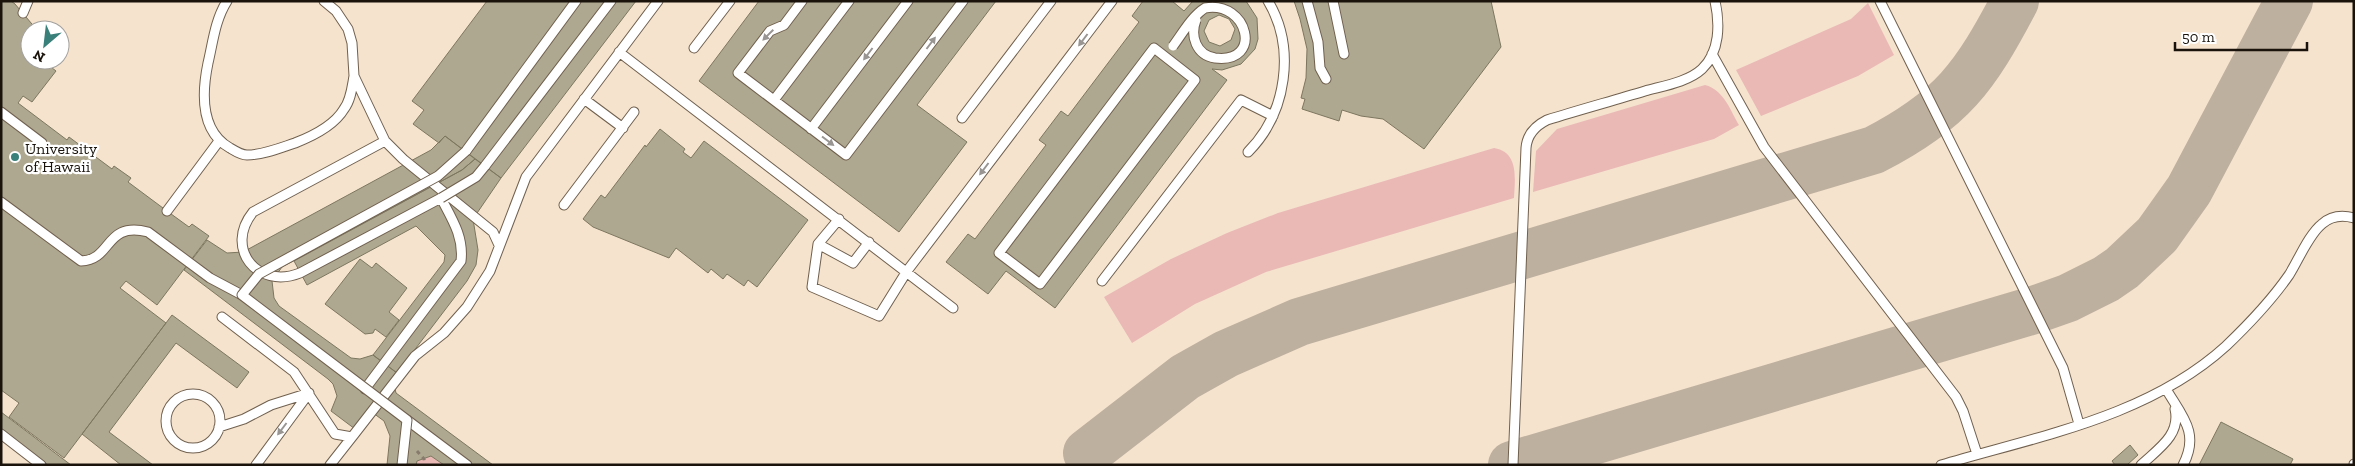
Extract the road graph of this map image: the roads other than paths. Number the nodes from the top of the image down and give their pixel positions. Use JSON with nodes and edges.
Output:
{"nodes":[{"id":1,"x":28,"y":1,"type":"edge"},
{"id":2,"x":227,"y":1,"type":"edge"},
{"id":3,"x":324,"y":1,"type":"edge"},
{"id":4,"x":576,"y":1,"type":"edge"},
{"id":5,"x":611,"y":1,"type":"edge"},
{"id":6,"x":658,"y":1,"type":"edge"},
{"id":7,"x":730,"y":1,"type":"edge"},
{"id":8,"x":802,"y":1,"type":"edge"},
{"id":9,"x":849,"y":1,"type":"edge"},
{"id":10,"x":908,"y":1,"type":"edge"},
{"id":11,"x":963,"y":1,"type":"edge"},
{"id":12,"x":1051,"y":1,"type":"edge"},
{"id":13,"x":1112,"y":1,"type":"edge"},
{"id":14,"x":1208,"y":1,"type":"edge"},
{"id":15,"x":1268,"y":1,"type":"edge"},
{"id":16,"x":1307,"y":1,"type":"edge"},
{"id":17,"x":1333,"y":1,"type":"edge"},
{"id":18,"x":1715,"y":1,"type":"edge"},
{"id":19,"x":1880,"y":1,"type":"edge"},
{"id":20,"x":23,"y":13,"type":"dead end"},
{"id":21,"x":694,"y":48,"type":"dead end"},
{"id":22,"x":620,"y":52,"type":"junction"},
{"id":23,"x":1344,"y":54,"type":"dead end"},
{"id":24,"x":1712,"y":54,"type":"junction"},
{"id":25,"x":1165,"y":57,"type":"junction"},
{"id":26,"x":354,"y":76,"type":"junction"},
{"id":27,"x":1326,"y":79,"type":"dead end"},
{"id":28,"x":584,"y":99,"type":"junction"},
{"id":29,"x":774,"y":100,"type":"junction"},
{"id":30,"x":1,"y":112,"type":"edge"},
{"id":31,"x":634,"y":112,"type":"dead end"},
{"id":32,"x":1272,"y":116,"type":"junction"},
{"id":33,"x":962,"y":118,"type":"dead end"},
{"id":34,"x":623,"y":128,"type":"junction"},
{"id":35,"x":811,"y":129,"type":"junction"},
{"id":36,"x":219,"y":141,"type":"junction"},
{"id":37,"x":385,"y":141,"type":"junction"},
{"id":38,"x":42,"y":143,"type":"dead end"},
{"id":39,"x":1248,"y":152,"type":"dead end"},
{"id":40,"x":441,"y":198,"type":"junction"},
{"id":41,"x":1,"y":202,"type":"edge"},
{"id":42,"x":564,"y":205,"type":"dead end"},
{"id":43,"x":167,"y":211,"type":"dead end"},
{"id":44,"x":2354,"y":218,"type":"edge"},
{"id":45,"x":838,"y":219,"type":"junction"},
{"id":46,"x":869,"y":242,"type":"junction"},
{"id":47,"x":818,"y":244,"type":"junction"},
{"id":48,"x":500,"y":245,"type":"junction"},
{"id":49,"x":907,"y":271,"type":"junction"},
{"id":50,"x":1102,"y":281,"type":"dead end"},
{"id":51,"x":242,"y":295,"type":"junction"},
{"id":52,"x":953,"y":308,"type":"dead end"},
{"id":53,"x":222,"y":316,"type":"dead end"},
{"id":54,"x":366,"y":389,"type":"junction"},
{"id":55,"x":2166,"y":389,"type":"junction"},
{"id":56,"x":309,"y":393,"type":"junction"},
{"id":57,"x":2172,"y":400,"type":"junction"},
{"id":58,"x":407,"y":420,"type":"junction"},
{"id":59,"x":2079,"y":424,"type":"junction"},
{"id":60,"x":219,"y":427,"type":"junction"},
{"id":61,"x":1,"y":434,"type":"edge"},
{"id":62,"x":352,"y":437,"type":"junction"},
{"id":63,"x":1,"y":441,"type":"edge"},
{"id":64,"x":1977,"y":454,"type":"junction"},
{"id":65,"x":336,"y":463,"type":"edge"},
{"id":66,"x":2141,"y":464,"type":"edge"},
{"id":67,"x":32,"y":465,"type":"edge"},
{"id":68,"x":41,"y":465,"type":"edge"},
{"id":69,"x":256,"y":465,"type":"edge"},
{"id":70,"x":402,"y":465,"type":"edge"},
{"id":71,"x":467,"y":465,"type":"edge"},
{"id":72,"x":1512,"y":465,"type":"edge"},
{"id":73,"x":1941,"y":465,"type":"edge"},
{"id":74,"x":2183,"y":465,"type":"edge"}],
"edges":[{"from":1,"to":20,"type":"lane"},
{"from":2,"to":36,"type":"lane"},
{"from":3,"to":26,"type":"lane"},
{"from":4,"to":51,"type":"lane","bridge":true},
{"from":5,"to":40,"type":"lane","bridge":true},
{"from":6,"to":22,"type":"lane"},
{"from":7,"to":21,"type":"lane"},
{"from":8,"to":29,"type":"lane","one_way":true},
{"from":9,"to":29,"type":"lane"},
{"from":10,"to":35,"type":"lane","one_way":true},
{"from":35,"to":11,"type":"lane","one_way":true},
{"from":12,"to":33,"type":"lane"},
{"from":13,"to":49,"type":"lane","one_way":true},
{"from":14,"to":25,"type":"lane","bridge":true},
{"from":15,"to":32,"type":"lane"},
{"from":16,"to":27,"type":"lane"},
{"from":17,"to":23,"type":"lane"},
{"from":18,"to":24,"type":"lane"},
{"from":19,"to":59,"type":"lane"},
{"from":22,"to":28,"type":"lane"},
{"from":22,"to":45,"type":"lane"},
{"from":24,"to":64,"type":"lane"},
{"from":24,"to":72,"type":"lane"},
{"from":25,"to":25,"type":"lane"},
{"from":26,"to":36,"type":"lane"},
{"from":26,"to":37,"type":"lane"},
{"from":28,"to":34,"type":"lane"},
{"from":28,"to":48,"type":"lane"},
{"from":29,"to":35,"type":"lane"},
{"from":30,"to":38,"type":"lane"},
{"from":31,"to":34,"type":"lane"},
{"from":32,"to":39,"type":"lane"},
{"from":32,"to":50,"type":"lane"},
{"from":34,"to":42,"type":"lane"},
{"from":36,"to":43,"type":"lane"},
{"from":37,"to":40,"type":"lane"},
{"from":37,"to":48,"type":"lane"},
{"from":40,"to":54,"type":"lane"},
{"from":41,"to":51,"type":"lane"},
{"from":44,"to":55,"type":"lane"},
{"from":45,"to":46,"type":"lane"},
{"from":45,"to":47,"type":"lane"},
{"from":46,"to":47,"type":"lane"},
{"from":46,"to":49,"type":"lane"},
{"from":47,"to":49,"type":"lane"},
{"from":48,"to":62,"type":"lane"},
{"from":49,"to":52,"type":"lane"},
{"from":51,"to":54,"type":"lane","bridge":true},
{"from":53,"to":56,"type":"lane"},
{"from":54,"to":58,"type":"lane","bridge":true},
{"from":55,"to":57,"type":"lane"},
{"from":55,"to":59,"type":"lane"},
{"from":56,"to":60,"type":"lane"},
{"from":56,"to":62,"type":"lane"},
{"from":56,"to":69,"type":"lane","one_way":true},
{"from":57,"to":66,"type":"lane"},
{"from":57,"to":74,"type":"lane"},
{"from":58,"to":70,"type":"lane","bridge":true},
{"from":58,"to":71,"type":"lane"},
{"from":59,"to":64,"type":"lane"},
{"from":60,"to":60,"type":"lane"},
{"from":61,"to":68,"type":"lane"},
{"from":62,"to":65,"type":"lane"},
{"from":63,"to":67,"type":"lane"},
{"from":64,"to":73,"type":"lane"}]}
